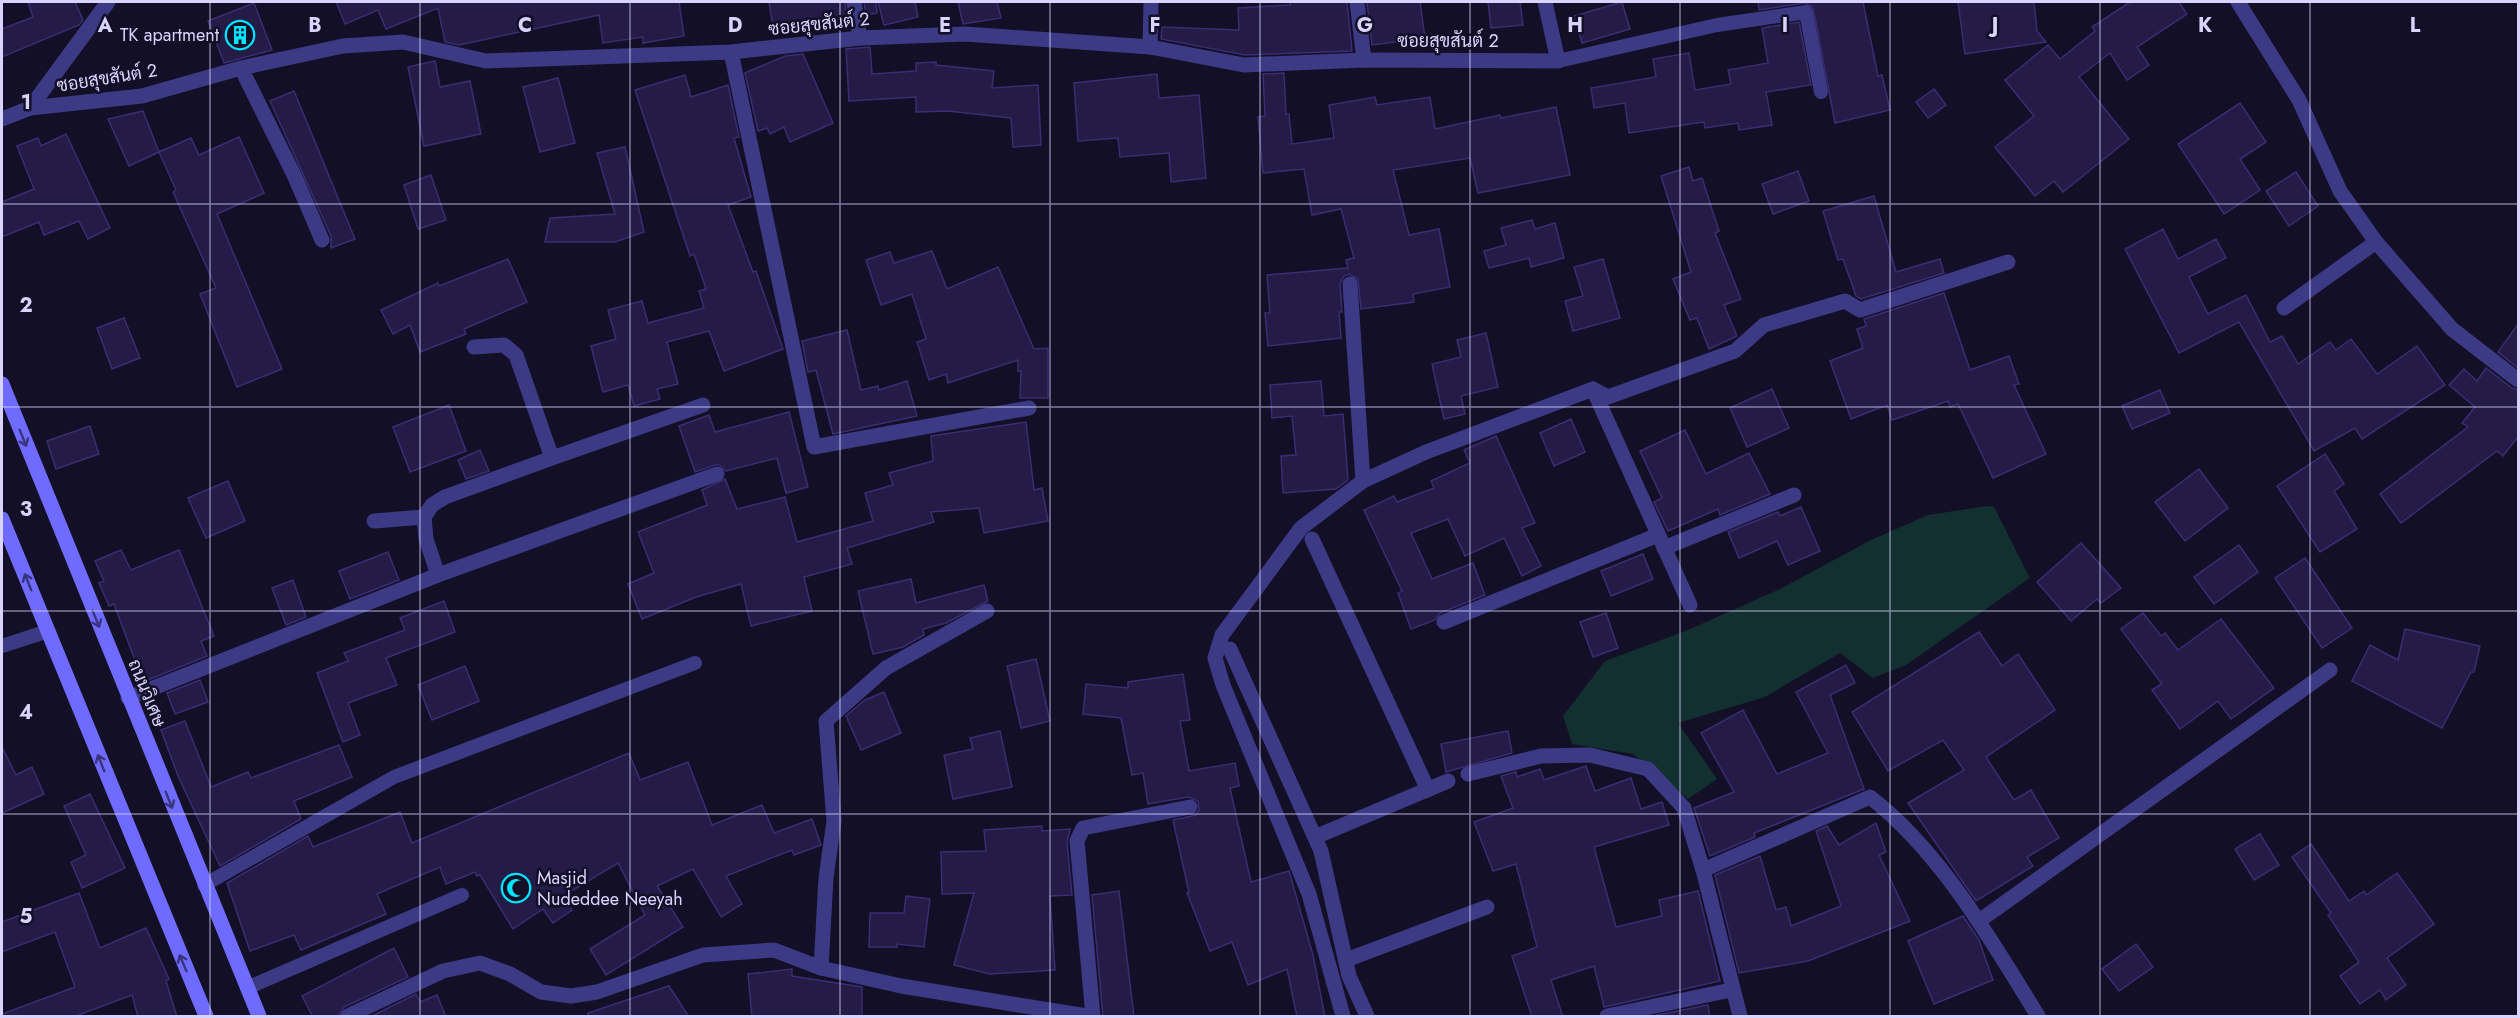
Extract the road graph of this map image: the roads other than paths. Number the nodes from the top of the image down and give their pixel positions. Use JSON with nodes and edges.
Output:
{"nodes":[{"id":1,"x":108,"y":2,"type":"edge"},
{"id":2,"x":854,"y":2,"type":"edge"},
{"id":3,"x":1151,"y":2,"type":"edge"},
{"id":4,"x":1357,"y":2,"type":"edge"},
{"id":5,"x":1545,"y":2,"type":"edge"},
{"id":6,"x":2238,"y":2,"type":"edge"},
{"id":7,"x":860,"y":38,"type":"junction"},
{"id":8,"x":1150,"y":48,"type":"junction"},
{"id":9,"x":731,"y":52,"type":"junction"},
{"id":10,"x":1364,"y":60,"type":"junction"},
{"id":11,"x":1558,"y":61,"type":"junction"},
{"id":12,"x":241,"y":68,"type":"junction"},
{"id":13,"x":1821,"y":92,"type":"dead end"},
{"id":14,"x":30,"y":108,"type":"junction"},
{"id":15,"x":2,"y":119,"type":"edge"},
{"id":16,"x":322,"y":240,"type":"dead end"},
{"id":17,"x":2376,"y":242,"type":"junction"},
{"id":18,"x":2008,"y":262,"type":"dead end"},
{"id":19,"x":1350,"y":284,"type":"dead end"},
{"id":20,"x":2284,"y":308,"type":"dead end"},
{"id":21,"x":474,"y":347,"type":"dead end"},
{"id":22,"x":2518,"y":380,"type":"edge"},
{"id":23,"x":2,"y":384,"type":"edge"},
{"id":24,"x":1593,"y":389,"type":"junction"},
{"id":25,"x":703,"y":405,"type":"dead end"},
{"id":26,"x":1029,"y":408,"type":"dead end"},
{"id":27,"x":552,"y":458,"type":"junction"},
{"id":28,"x":717,"y":474,"type":"dead end"},
{"id":29,"x":1363,"y":481,"type":"junction"},
{"id":30,"x":1794,"y":495,"type":"dead end"},
{"id":31,"x":424,"y":517,"type":"junction"},
{"id":32,"x":2,"y":519,"type":"edge"},
{"id":33,"x":374,"y":520,"type":"dead end"},
{"id":34,"x":1312,"y":539,"type":"dead end"},
{"id":35,"x":1661,"y":542,"type":"junction"},
{"id":36,"x":438,"y":575,"type":"junction"},
{"id":37,"x":1690,"y":605,"type":"dead end"},
{"id":38,"x":987,"y":611,"type":"dead end"},
{"id":39,"x":1444,"y":622,"type":"dead end"},
{"id":40,"x":48,"y":631,"type":"junction"},
{"id":41,"x":2,"y":646,"type":"edge"},
{"id":42,"x":1230,"y":649,"type":"dead end"},
{"id":43,"x":694,"y":663,"type":"dead end"},
{"id":44,"x":2330,"y":670,"type":"dead end"},
{"id":45,"x":128,"y":698,"type":"junction"},
{"id":46,"x":1468,"y":774,"type":"dead end"},
{"id":47,"x":1448,"y":781,"type":"dead end"},
{"id":48,"x":1428,"y":789,"type":"junction"},
{"id":49,"x":1190,"y":807,"type":"dead end"},
{"id":50,"x":1315,"y":837,"type":"junction"},
{"id":51,"x":1703,"y":870,"type":"junction"},
{"id":52,"x":204,"y":885,"type":"junction"},
{"id":53,"x":462,"y":895,"type":"dead end"},
{"id":54,"x":1487,"y":907,"type":"dead end"},
{"id":55,"x":1979,"y":921,"type":"junction"},
{"id":56,"x":1346,"y":960,"type":"junction"},
{"id":57,"x":821,"y":968,"type":"junction"},
{"id":58,"x":247,"y":988,"type":"junction"},
{"id":59,"x":1731,"y":990,"type":"junction"},
{"id":60,"x":206,"y":1017,"type":"edge"},
{"id":61,"x":259,"y":1017,"type":"edge"},
{"id":62,"x":348,"y":1017,"type":"edge"},
{"id":63,"x":1087,"y":1017,"type":"edge"},
{"id":64,"x":1093,"y":1017,"type":"edge"},
{"id":65,"x":1343,"y":1017,"type":"edge"},
{"id":66,"x":1367,"y":1017,"type":"edge"},
{"id":67,"x":1607,"y":1017,"type":"edge"},
{"id":68,"x":1740,"y":1017,"type":"edge"},
{"id":69,"x":2038,"y":1017,"type":"edge"}],
"edges":[{"from":1,"to":14,"type":"street"},
{"from":2,"to":7,"type":"street"},
{"from":3,"to":8,"type":"street"},
{"from":4,"to":10,"type":"street"},
{"from":5,"to":11,"type":"street"},
{"from":6,"to":17,"type":"street"},
{"from":7,"to":8,"type":"street","name":"ซอยสุขสันต์ 2"},
{"from":7,"to":9,"type":"street","name":"ซอยสุขสันต์ 2"},
{"from":8,"to":10,"type":"street","name":"ซอยสุขสันต์ 2"},
{"from":9,"to":12,"type":"street","name":"ซอยสุขสันต์ 2"},
{"from":9,"to":26,"type":"street"},
{"from":10,"to":11,"type":"street","name":"ซอยสุขสันต์ 2"},
{"from":11,"to":13,"type":"lane"},
{"from":12,"to":14,"type":"street","name":"ซอยสุขสันต์ 2"},
{"from":12,"to":16,"type":"street"},
{"from":14,"to":15,"type":"street","name":"ซอยสุขสันต์ 2"},
{"from":17,"to":20,"type":"street"},
{"from":17,"to":22,"type":"street"},
{"from":18,"to":24,"type":"street"},
{"from":19,"to":29,"type":"street"},
{"from":21,"to":27,"type":"street"},
{"from":23,"to":45,"type":"main road","name":"ถนนวิเศษ","one_way":true},
{"from":24,"to":29,"type":"street"},
{"from":24,"to":35,"type":"street"},
{"from":25,"to":27,"type":"street"},
{"from":27,"to":31,"type":"street"},
{"from":28,"to":36,"type":"street"},
{"from":29,"to":65,"type":"street"},
{"from":30,"to":35,"type":"street"},
{"from":31,"to":33,"type":"street"},
{"from":31,"to":36,"type":"street"},
{"from":40,"to":32,"type":"main road","one_way":true},
{"from":34,"to":48,"type":"street"},
{"from":35,"to":37,"type":"street"},
{"from":35,"to":39,"type":"street"},
{"from":36,"to":45,"type":"street"},
{"from":38,"to":57,"type":"street"},
{"from":40,"to":41,"type":"lane"},
{"from":60,"to":40,"type":"main road","one_way":true},
{"from":42,"to":50,"type":"street"},
{"from":43,"to":52,"type":"lane"},
{"from":44,"to":55,"type":"street"},
{"from":45,"to":52,"type":"main road","name":"ถนนวิเศษ","one_way":true},
{"from":46,"to":51,"type":"street"},
{"from":47,"to":48,"type":"street"},
{"from":48,"to":50,"type":"street"},
{"from":49,"to":64,"type":"street"},
{"from":50,"to":56,"type":"street"},
{"from":51,"to":55,"type":"street"},
{"from":51,"to":59,"type":"street"},
{"from":52,"to":58,"type":"main road","name":"ถนนวิเศษ"},
{"from":53,"to":58,"type":"lane"},
{"from":54,"to":56,"type":"street"},
{"from":55,"to":69,"type":"street"},
{"from":56,"to":66,"type":"street"},
{"from":57,"to":62,"type":"street"},
{"from":57,"to":63,"type":"street"},
{"from":58,"to":61,"type":"main road","name":"ถนนวิเศษ"},
{"from":59,"to":67,"type":"street"},
{"from":59,"to":68,"type":"street"}]}
